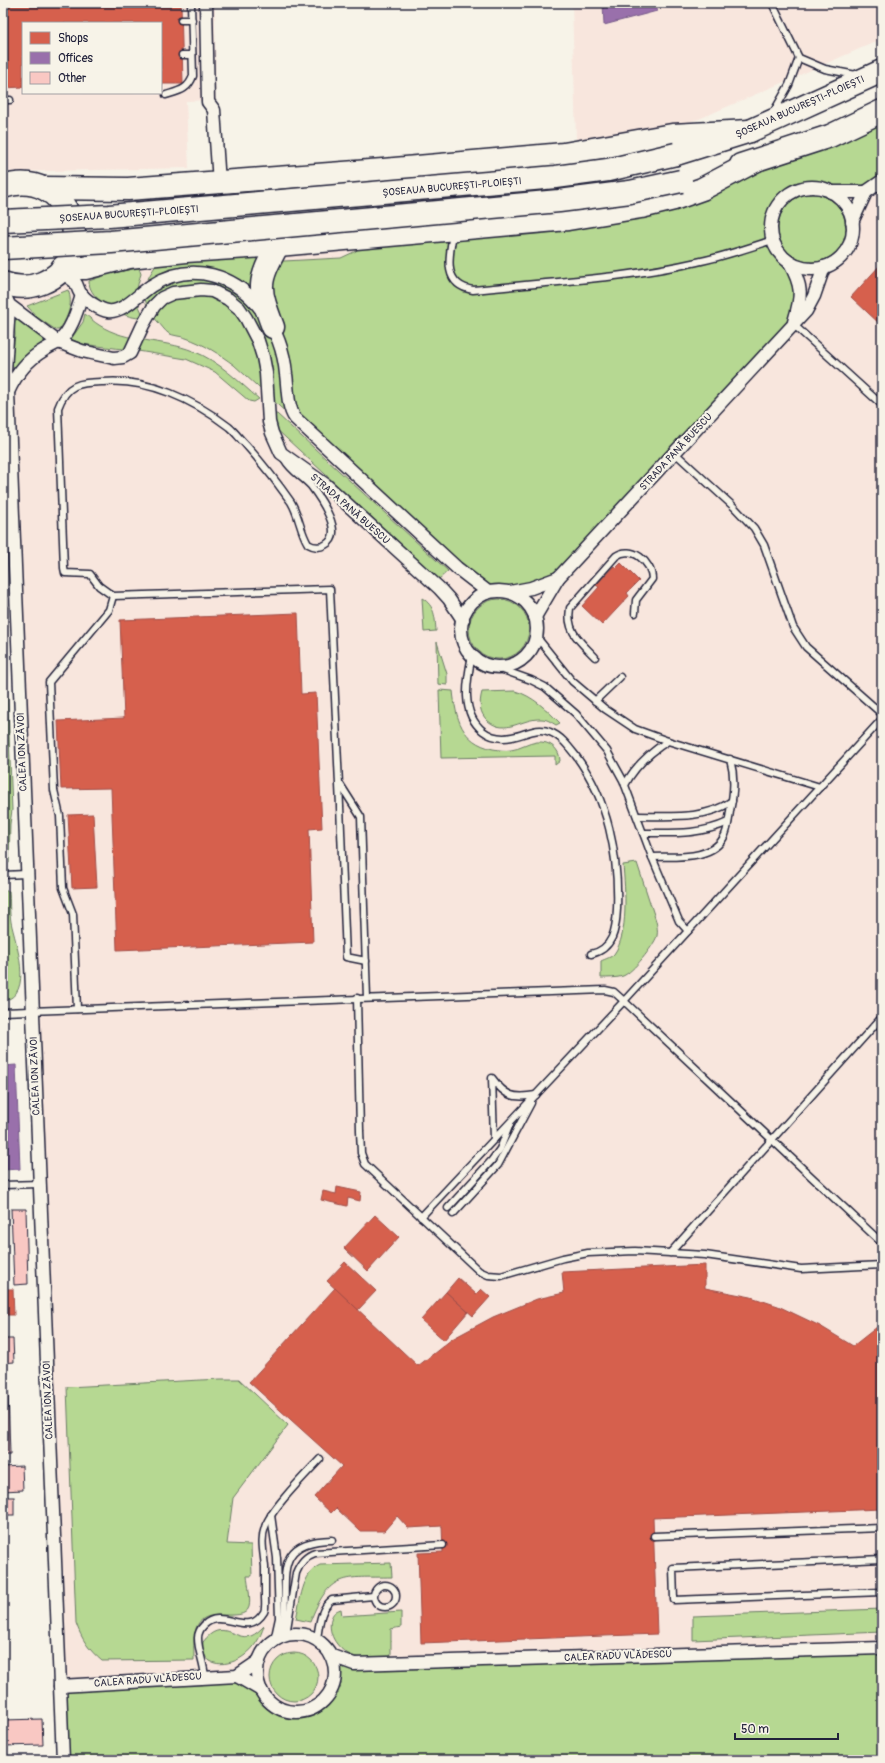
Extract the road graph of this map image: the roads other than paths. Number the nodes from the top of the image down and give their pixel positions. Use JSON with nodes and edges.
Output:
{"nodes":[{"id":1,"x":191,"y":3,"type":"edge"},
{"id":2,"x":206,"y":3,"type":"edge"},
{"id":3,"x":772,"y":3,"type":"edge"},
{"id":4,"x":181,"y":20,"type":"dead end"},
{"id":5,"x":192,"y":20,"type":"junction"},
{"id":6,"x":182,"y":55,"type":"dead end"},
{"id":7,"x":192,"y":55,"type":"junction"},
{"id":8,"x":799,"y":58,"type":"junction"},
{"id":9,"x":878,"y":73,"type":"edge"},
{"id":10,"x":166,"y":95,"type":"dead end"},
{"id":11,"x":3,"y":100,"type":"edge"},
{"id":12,"x":10,"y":100,"type":"dead end"},
{"id":13,"x":882,"y":111,"type":"edge"},
{"id":14,"x":757,"y":128,"type":"junction"},
{"id":15,"x":755,"y":161,"type":"junction"},
{"id":16,"x":882,"y":181,"type":"edge"},
{"id":17,"x":218,"y":183,"type":"junction"},
{"id":18,"x":3,"y":187,"type":"edge"},
{"id":19,"x":44,"y":188,"type":"junction"},
{"id":20,"x":831,"y":192,"type":"junction"},
{"id":21,"x":866,"y":192,"type":"junction"},
{"id":22,"x":3,"y":221,"type":"edge"},
{"id":23,"x":852,"y":222,"type":"junction"},
{"id":24,"x":454,"y":230,"type":"junction"},
{"id":25,"x":773,"y":240,"type":"junction"},
{"id":26,"x":278,"y":245,"type":"junction"},
{"id":27,"x":3,"y":248,"type":"edge"},
{"id":28,"x":789,"y":262,"type":"junction"},
{"id":29,"x":824,"y":267,"type":"junction"},
{"id":30,"x":71,"y":277,"type":"junction"},
{"id":31,"x":3,"y":283,"type":"edge"},
{"id":32,"x":3,"y":291,"type":"edge"},
{"id":33,"x":9,"y":305,"type":"junction"},
{"id":34,"x":794,"y":325,"type":"junction"},
{"id":35,"x":273,"y":327,"type":"junction"},
{"id":36,"x":58,"y":342,"type":"junction"},
{"id":37,"x":8,"y":392,"type":"junction"},
{"id":38,"x":882,"y":405,"type":"edge"},
{"id":39,"x":281,"y":453,"type":"junction"},
{"id":40,"x":675,"y":453,"type":"junction"},
{"id":41,"x":558,"y":578,"type":"junction"},
{"id":42,"x":488,"y":592,"type":"junction"},
{"id":43,"x":510,"y":592,"type":"junction"},
{"id":44,"x":113,"y":596,"type":"junction"},
{"id":45,"x":635,"y":612,"type":"dead end"},
{"id":46,"x":535,"y":617,"type":"junction"},
{"id":47,"x":462,"y":620,"type":"junction"},
{"id":48,"x":536,"y":636,"type":"junction"},
{"id":49,"x":472,"y":655,"type":"junction"},
{"id":50,"x":595,"y":657,"type":"dead end"},
{"id":51,"x":492,"y":666,"type":"junction"},
{"id":52,"x":620,"y":677,"type":"dead end"},
{"id":53,"x":595,"y":701,"type":"junction"},
{"id":54,"x":882,"y":714,"type":"edge"},
{"id":55,"x":882,"y":719,"type":"edge"},
{"id":56,"x":668,"y":742,"type":"junction"},
{"id":57,"x":730,"y":759,"type":"junction"},
{"id":58,"x":339,"y":782,"type":"junction"},
{"id":59,"x":625,"y":785,"type":"junction"},
{"id":60,"x":820,"y":787,"type":"junction"},
{"id":61,"x":732,"y":801,"type":"junction"},
{"id":62,"x":637,"y":816,"type":"junction"},
{"id":63,"x":728,"y":822,"type":"junction"},
{"id":64,"x":643,"y":833,"type":"junction"},
{"id":65,"x":652,"y":857,"type":"junction"},
{"id":66,"x":3,"y":874,"type":"edge"},
{"id":67,"x":26,"y":874,"type":"junction"},
{"id":68,"x":688,"y":931,"type":"junction"},
{"id":69,"x":591,"y":954,"type":"dead end"},
{"id":70,"x":366,"y":961,"type":"junction"},
{"id":71,"x":357,"y":998,"type":"junction"},
{"id":72,"x":367,"y":998,"type":"junction"},
{"id":73,"x":624,"y":1002,"type":"junction"},
{"id":74,"x":77,"y":1009,"type":"junction"},
{"id":75,"x":32,"y":1011,"type":"junction"},
{"id":76,"x":3,"y":1012,"type":"edge"},
{"id":77,"x":882,"y":1017,"type":"edge"},
{"id":78,"x":536,"y":1095,"type":"junction"},
{"id":79,"x":511,"y":1121,"type":"junction"},
{"id":80,"x":494,"y":1139,"type":"junction"},
{"id":81,"x":771,"y":1139,"type":"junction"},
{"id":82,"x":39,"y":1184,"type":"junction"},
{"id":83,"x":3,"y":1185,"type":"edge"},
{"id":84,"x":448,"y":1208,"type":"dead end"},
{"id":85,"x":454,"y":1214,"type":"dead end"},
{"id":86,"x":421,"y":1217,"type":"junction"},
{"id":87,"x":882,"y":1243,"type":"edge"},
{"id":88,"x":670,"y":1253,"type":"junction"},
{"id":89,"x":882,"y":1265,"type":"edge"},
{"id":90,"x":320,"y":1459,"type":"dead end"},
{"id":91,"x":271,"y":1515,"type":"junction"},
{"id":92,"x":882,"y":1528,"type":"edge"},
{"id":93,"x":654,"y":1536,"type":"dead end"},
{"id":94,"x":332,"y":1540,"type":"dead end"},
{"id":95,"x":443,"y":1545,"type":"dead end"},
{"id":96,"x":882,"y":1559,"type":"edge"},
{"id":97,"x":882,"y":1592,"type":"edge"},
{"id":98,"x":373,"y":1596,"type":"dead end"},
{"id":99,"x":280,"y":1638,"type":"junction"},
{"id":100,"x":317,"y":1639,"type":"junction"},
{"id":101,"x":882,"y":1648,"type":"edge"},
{"id":102,"x":332,"y":1656,"type":"junction"},
{"id":103,"x":259,"y":1661,"type":"junction"},
{"id":104,"x":354,"y":1664,"type":"junction"},
{"id":105,"x":237,"y":1676,"type":"junction"},
{"id":106,"x":205,"y":1677,"type":"junction"},
{"id":107,"x":335,"y":1677,"type":"junction"},
{"id":108,"x":60,"y":1686,"type":"junction"},
{"id":109,"x":261,"y":1690,"type":"junction"},
{"id":110,"x":63,"y":1760,"type":"edge"}],
"edges":[{"from":1,"to":5,"type":"lane"},
{"from":2,"to":17,"type":"street"},
{"from":3,"to":8,"type":"lane"},
{"from":4,"to":5,"type":"lane"},
{"from":5,"to":7,"type":"lane"},
{"from":6,"to":7,"type":"lane"},
{"from":7,"to":10,"type":"lane"},
{"from":8,"to":9,"type":"lane"},
{"from":8,"to":14,"type":"lane"},
{"from":9,"to":14,"type":"highway","name":"ȘOSEAUA BUCUREȘTI-PLOIEȘTI"},
{"from":11,"to":12,"type":"lane"},
{"from":13,"to":15,"type":"highway"},
{"from":14,"to":17,"type":"highway"},
{"from":14,"to":22,"type":"highway","name":"ȘOSEAUA BUCUREȘTI-PLOIEȘTI","bridge":true},
{"from":15,"to":24,"type":"highway"},
{"from":15,"to":27,"type":"highway","bridge":true},
{"from":16,"to":21,"type":"street"},
{"from":17,"to":19,"type":"highway"},
{"from":18,"to":19,"type":"highway"},
{"from":19,"to":30,"type":"highway"},
{"from":20,"to":21,"type":"street"},
{"from":20,"to":23,"type":"street"},
{"from":20,"to":25,"type":"street"},
{"from":21,"to":23,"type":"street"},
{"from":23,"to":29,"type":"street"},
{"from":24,"to":25,"type":"lane"},
{"from":24,"to":26,"type":"highway"},
{"from":25,"to":28,"type":"street"},
{"from":26,"to":30,"type":"highway"},
{"from":26,"to":35,"type":"highway"},
{"from":28,"to":29,"type":"street"},
{"from":28,"to":34,"type":"street"},
{"from":29,"to":34,"type":"street","name":"STRADA PANĂ BUESCU"},
{"from":30,"to":31,"type":"highway"},
{"from":30,"to":35,"type":"street"},
{"from":30,"to":36,"type":"street","name":"CALEA ION ZĂVOI"},
{"from":32,"to":33,"type":"street"},
{"from":33,"to":36,"type":"street"},
{"from":33,"to":37,"type":"street","name":"CALEA ION ZĂVOI"},
{"from":34,"to":38,"type":"lane"},
{"from":34,"to":40,"type":"street","name":"STRADA PANĂ BUESCU"},
{"from":35,"to":42,"type":"street"},
{"from":36,"to":37,"type":"street","name":"CALEA ION ZĂVOI"},
{"from":36,"to":39,"type":"street"},
{"from":37,"to":67,"type":"street","name":"CALEA ION ZĂVOI"},
{"from":39,"to":44,"type":"lane"},
{"from":39,"to":47,"type":"street","name":"STRADA PANĂ BUESCU"},
{"from":40,"to":41,"type":"street","name":"STRADA PANĂ BUESCU"},
{"from":40,"to":54,"type":"lane"},
{"from":41,"to":43,"type":"street","name":"STRADA PANĂ BUESCU"},
{"from":41,"to":46,"type":"street","name":"STRADA PANĂ BUESCU"},
{"from":42,"to":43,"type":"street"},
{"from":42,"to":47,"type":"street"},
{"from":43,"to":46,"type":"street"},
{"from":44,"to":58,"type":"lane"},
{"from":44,"to":74,"type":"lane"},
{"from":45,"to":50,"type":"lane"},
{"from":46,"to":48,"type":"street"},
{"from":47,"to":49,"type":"street"},
{"from":48,"to":51,"type":"street"},
{"from":48,"to":53,"type":"lane"},
{"from":49,"to":51,"type":"street"},
{"from":49,"to":69,"type":"lane"},
{"from":51,"to":59,"type":"lane"},
{"from":52,"to":53,"type":"lane"},
{"from":53,"to":56,"type":"lane"},
{"from":55,"to":60,"type":"lane"},
{"from":56,"to":57,"type":"lane"},
{"from":56,"to":59,"type":"lane"},
{"from":57,"to":60,"type":"lane"},
{"from":57,"to":61,"type":"lane"},
{"from":58,"to":70,"type":"lane"},
{"from":58,"to":70,"type":"lane"},
{"from":59,"to":62,"type":"lane"},
{"from":60,"to":68,"type":"lane"},
{"from":61,"to":62,"type":"lane"},
{"from":61,"to":63,"type":"lane"},
{"from":62,"to":64,"type":"lane"},
{"from":63,"to":64,"type":"lane"},
{"from":63,"to":65,"type":"lane"},
{"from":64,"to":65,"type":"lane"},
{"from":65,"to":68,"type":"lane"},
{"from":66,"to":67,"type":"lane"},
{"from":67,"to":75,"type":"street","name":"CALEA ION ZĂVOI"},
{"from":68,"to":73,"type":"lane"},
{"from":70,"to":72,"type":"lane"},
{"from":71,"to":72,"type":"lane"},
{"from":71,"to":74,"type":"lane"},
{"from":71,"to":86,"type":"lane"},
{"from":72,"to":73,"type":"lane"},
{"from":73,"to":78,"type":"lane"},
{"from":73,"to":81,"type":"lane"},
{"from":74,"to":75,"type":"lane"},
{"from":75,"to":76,"type":"lane"},
{"from":75,"to":82,"type":"street","name":"CALEA ION ZĂVOI"},
{"from":77,"to":81,"type":"lane"},
{"from":78,"to":79,"type":"lane"},
{"from":78,"to":80,"type":"lane"},
{"from":78,"to":85,"type":"lane"},
{"from":79,"to":80,"type":"lane"},
{"from":79,"to":84,"type":"lane"},
{"from":80,"to":86,"type":"lane"},
{"from":81,"to":87,"type":"lane"},
{"from":81,"to":88,"type":"lane"},
{"from":82,"to":83,"type":"lane"},
{"from":82,"to":108,"type":"street","name":"CALEA ION ZĂVOI"},
{"from":86,"to":88,"type":"lane"},
{"from":88,"to":89,"type":"lane"},
{"from":90,"to":91,"type":"lane"},
{"from":91,"to":99,"type":"lane"},
{"from":91,"to":106,"type":"lane"},
{"from":92,"to":93,"type":"lane"},
{"from":94,"to":99,"type":"lane"},
{"from":95,"to":99,"type":"lane"},
{"from":96,"to":97,"type":"lane"},
{"from":98,"to":100,"type":"lane"},
{"from":99,"to":100,"type":"street"},
{"from":99,"to":103,"type":"street"},
{"from":100,"to":102,"type":"street"},
{"from":101,"to":104,"type":"street","name":"CALEA RADU VLĂDESCU"},
{"from":102,"to":104,"type":"street","name":"CALEA RADU VLĂDESCU"},
{"from":102,"to":107,"type":"street"},
{"from":103,"to":105,"type":"street"},
{"from":103,"to":109,"type":"street"},
{"from":104,"to":107,"type":"street"},
{"from":105,"to":106,"type":"street","name":"CALEA RADU VLĂDESCU"},
{"from":105,"to":109,"type":"street"},
{"from":106,"to":108,"type":"street","name":"CALEA RADU VLĂDESCU"},
{"from":107,"to":109,"type":"street"},
{"from":108,"to":110,"type":"street","name":"CALEA ION ZĂVOI"}]}
